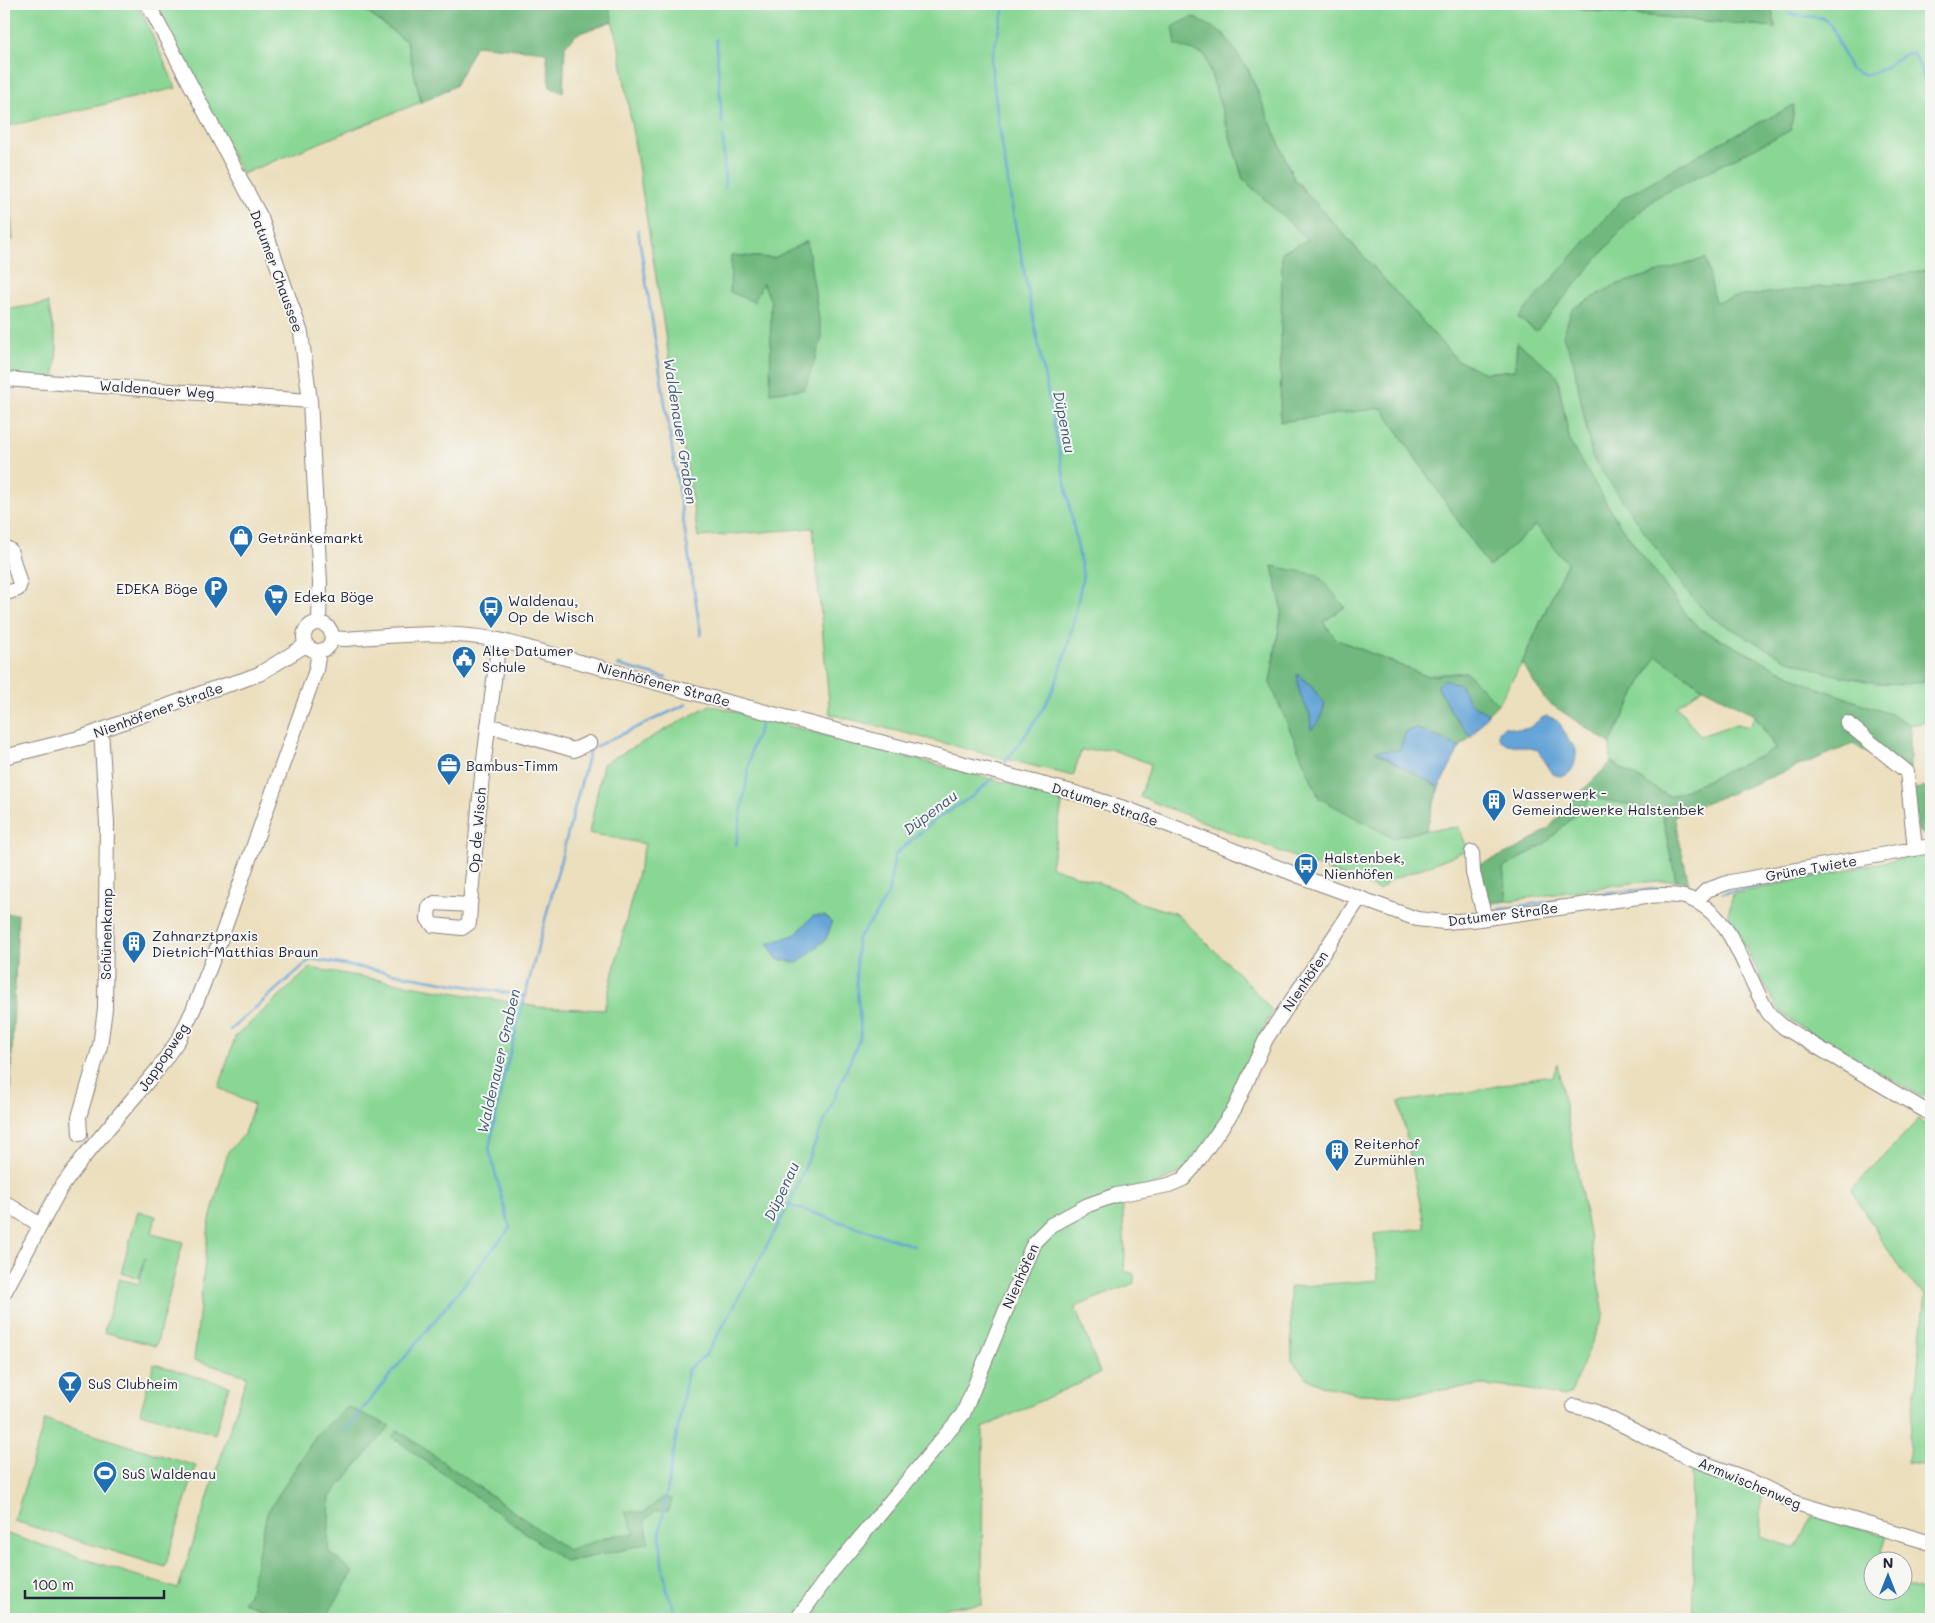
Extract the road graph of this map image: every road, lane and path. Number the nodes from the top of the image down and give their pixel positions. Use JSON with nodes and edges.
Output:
{"nodes":[{"id":1,"x":148,"y":4,"type":"edge"},
{"id":2,"x":4,"y":379,"type":"edge"},
{"id":3,"x":310,"y":401,"type":"junction"},
{"id":4,"x":4,"y":547,"type":"edge"},
{"id":5,"x":4,"y":594,"type":"edge"},
{"id":6,"x":319,"y":623,"type":"junction"},
{"id":7,"x":332,"y":638,"type":"junction"},
{"id":8,"x":499,"y":640,"type":"junction"},
{"id":9,"x":306,"y":645,"type":"junction"},
{"id":10,"x":319,"y":651,"type":"junction"},
{"id":11,"x":1847,"y":723,"type":"dead end"},
{"id":12,"x":488,"y":724,"type":"junction"},
{"id":13,"x":101,"y":730,"type":"junction"},
{"id":14,"x":589,"y":743,"type":"dead end"},
{"id":15,"x":4,"y":757,"type":"edge"},
{"id":16,"x":1006,"y":774,"type":"joint"},
{"id":17,"x":1931,"y":846,"type":"edge"},
{"id":18,"x":1915,"y":849,"type":"junction"},
{"id":19,"x":1472,"y":852,"type":"dead end"},
{"id":20,"x":1359,"y":898,"type":"junction"},
{"id":21,"x":1696,"y":901,"type":"junction"},
{"id":22,"x":470,"y":905,"type":"dead end"},
{"id":23,"x":1485,"y":918,"type":"junction"},
{"id":24,"x":1931,"y":1114,"type":"edge"},
{"id":25,"x":80,"y":1134,"type":"dead end"},
{"id":26,"x":4,"y":1202,"type":"edge"},
{"id":27,"x":40,"y":1226,"type":"junction"},
{"id":28,"x":4,"y":1293,"type":"edge"},
{"id":29,"x":1574,"y":1406,"type":"dead end"},
{"id":30,"x":1931,"y":1543,"type":"edge"},
{"id":31,"x":797,"y":1619,"type":"edge"}],
"edges":[{"from":1,"to":3,"type":"street","name":"Datumer Chaussee"},
{"from":2,"to":3,"type":"street","name":"Waldenauer Weg"},
{"from":3,"to":6,"type":"street","name":"Datumer Chaussee"},
{"from":4,"to":5,"type":"street"},
{"from":6,"to":7,"type":"street"},
{"from":6,"to":9,"type":"street"},
{"from":7,"to":8,"type":"street","name":"Nienhöfener Straße"},
{"from":7,"to":10,"type":"street"},
{"from":8,"to":12,"type":"street","name":"Op de Wisch"},
{"from":8,"to":16,"type":"street","name":"Nienhöfener Straße"},
{"from":9,"to":10,"type":"street"},
{"from":9,"to":13,"type":"street","name":"Nienhöfener Straße"},
{"from":10,"to":27,"type":"street","name":"Jappopweg"},
{"from":11,"to":18,"type":"street"},
{"from":12,"to":14,"type":"street"},
{"from":12,"to":22,"type":"street","name":"Op de Wisch"},
{"from":13,"to":15,"type":"street","name":"Nienhöfener Straße"},
{"from":13,"to":25,"type":"street","name":"Schünenkamp"},
{"from":16,"to":20,"type":"street","name":"Datumer Straße"},
{"from":17,"to":18,"type":"street","name":"Grüne Twiete"},
{"from":18,"to":21,"type":"street","name":"Grüne Twiete"},
{"from":19,"to":23,"type":"street"},
{"from":20,"to":23,"type":"street","name":"Datumer Straße"},
{"from":20,"to":31,"type":"street","name":"Nienhöfen"},
{"from":21,"to":23,"type":"street","name":"Datumer Straße"},
{"from":21,"to":24,"type":"street","name":"Datumer Straße"},
{"from":26,"to":27,"type":"street"},
{"from":27,"to":28,"type":"street","name":"Jappopweg"},
{"from":29,"to":30,"type":"street","name":"Armwischenweg"}]}
